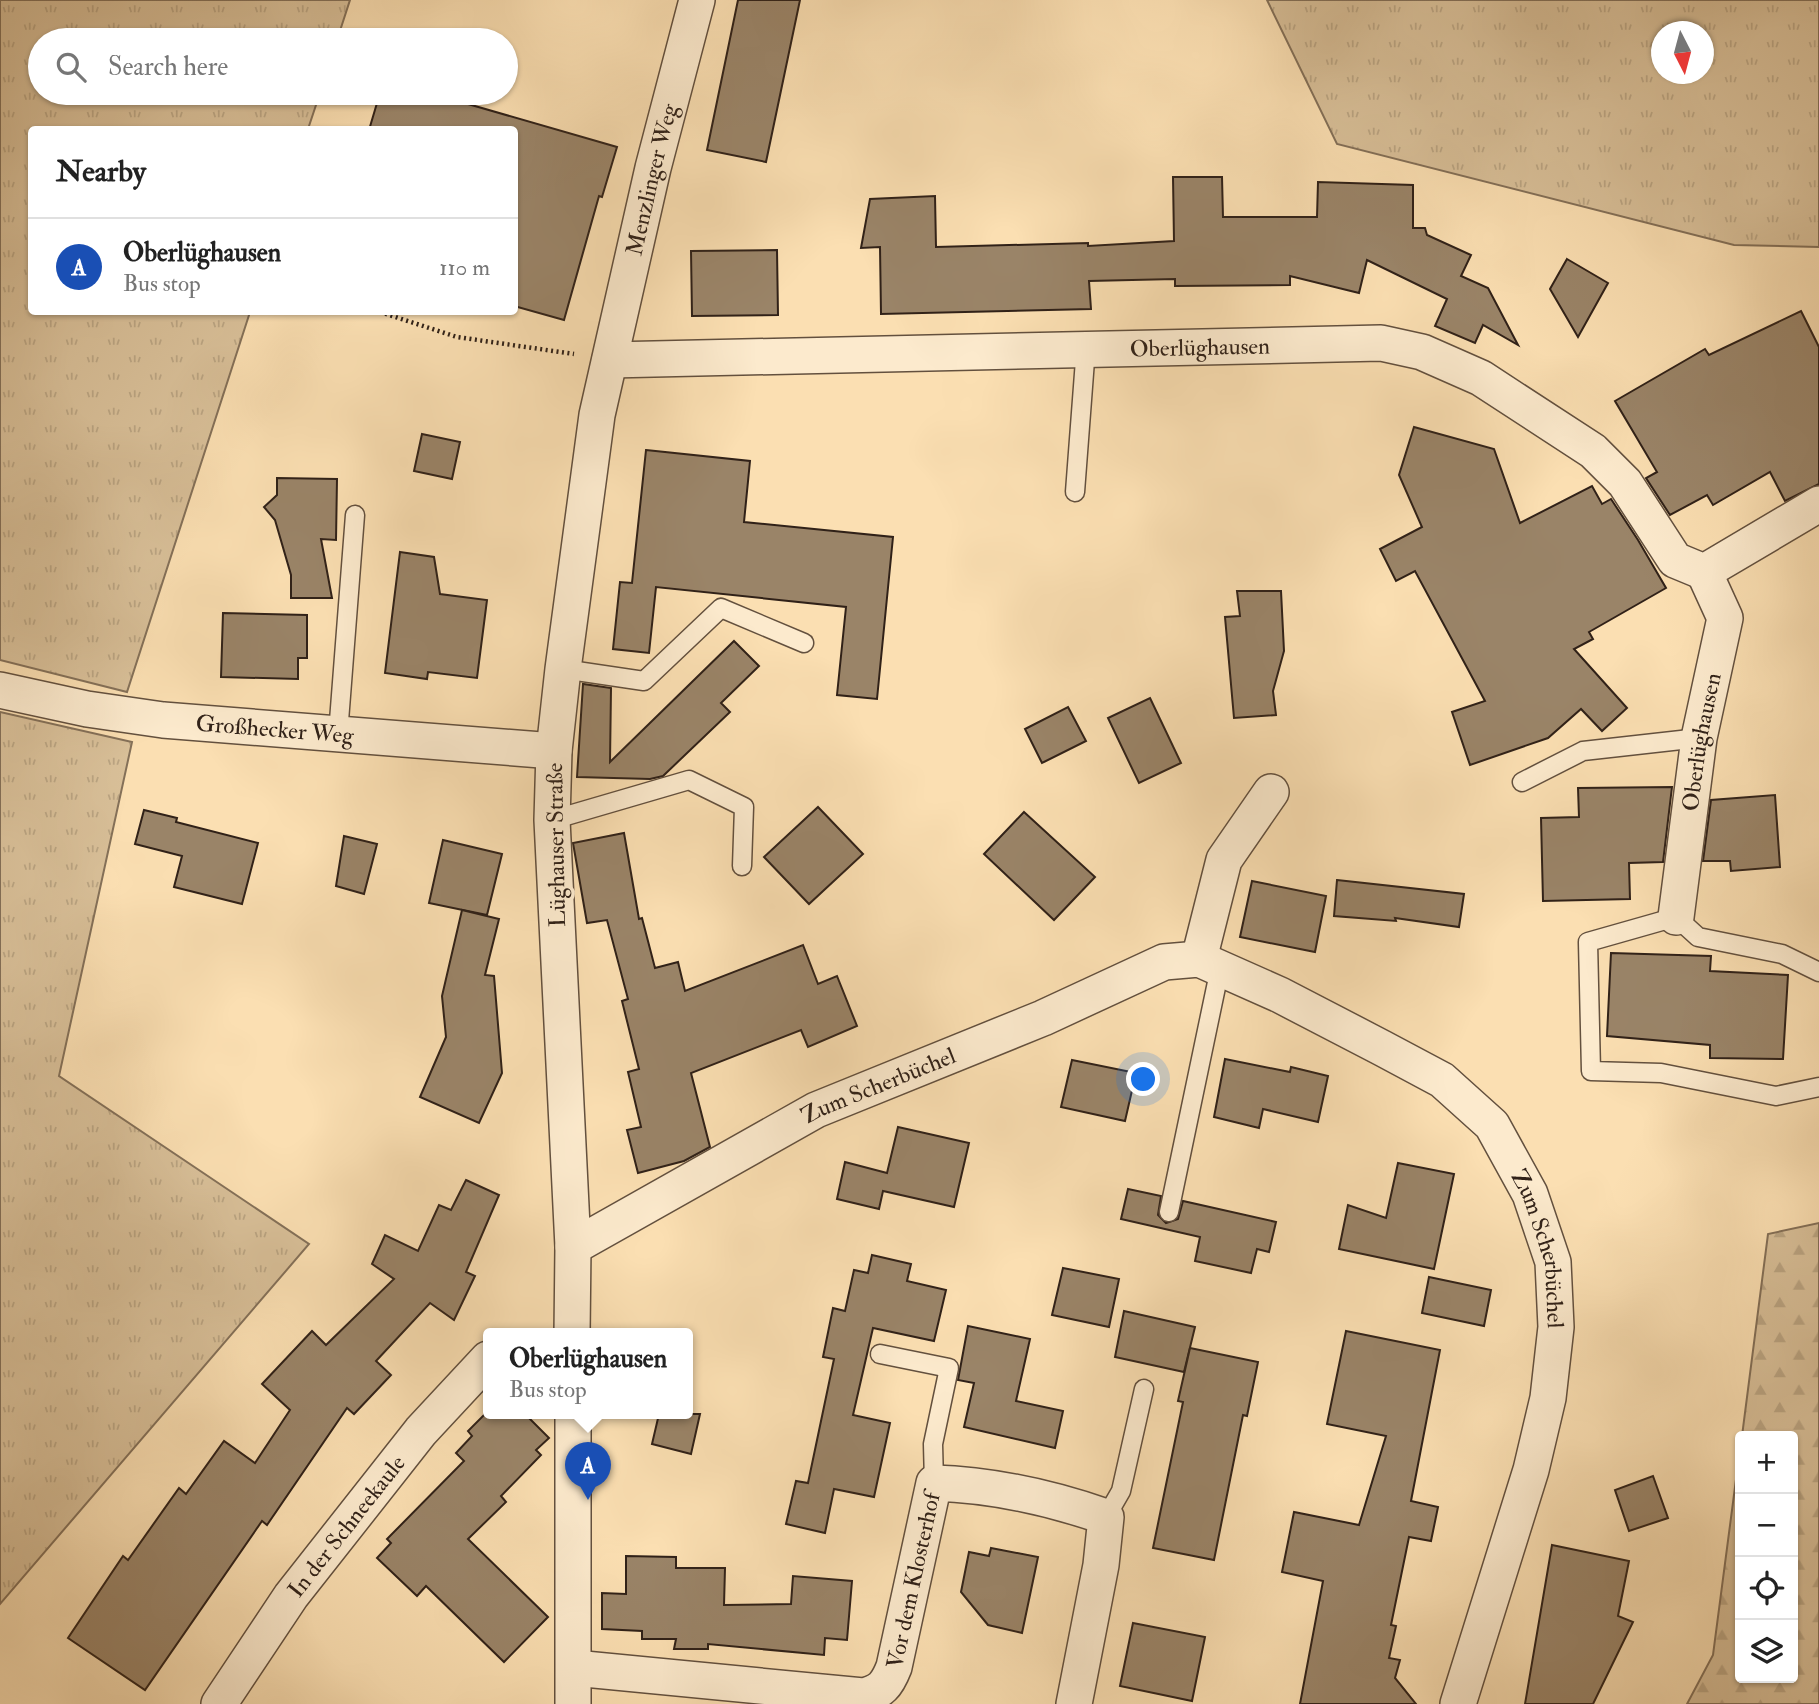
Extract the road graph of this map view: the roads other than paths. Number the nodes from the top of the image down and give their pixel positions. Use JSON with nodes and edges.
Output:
{"nodes":[{"id":1,"x":697,"y":0,"type":"edge"},
{"id":2,"x":1086,"y":347,"type":"junction"},
{"id":3,"x":610,"y":360,"type":"junction"},
{"id":4,"x":1075,"y":492,"type":"dead end"},
{"id":5,"x":1819,"y":504,"type":"edge"},
{"id":6,"x":355,"y":515,"type":"dead end"},
{"id":7,"x":1704,"y":572,"type":"junction"},
{"id":8,"x":804,"y":643,"type":"dead end"},
{"id":9,"x":563,"y":669,"type":"junction"},
{"id":10,"x":0,"y":690,"type":"edge"},
{"id":11,"x":338,"y":734,"type":"junction"},
{"id":12,"x":1699,"y":738,"type":"junction"},
{"id":13,"x":554,"y":751,"type":"junction"},
{"id":14,"x":1522,"y":782,"type":"dead end"},
{"id":15,"x":1271,"y":792,"type":"dead end"},
{"id":16,"x":552,"y":820,"type":"junction"},
{"id":17,"x":742,"y":866,"type":"dead end"},
{"id":18,"x":1676,"y":917,"type":"junction"},
{"id":19,"x":1210,"y":963,"type":"junction"},
{"id":20,"x":1819,"y":972,"type":"edge"},
{"id":21,"x":1819,"y":1087,"type":"edge"},
{"id":22,"x":1168,"y":1212,"type":"dead end"},
{"id":23,"x":573,"y":1247,"type":"junction"},
{"id":24,"x":563,"y":1328,"type":"edge"},
{"id":25,"x":880,"y":1354,"type":"dead end"},
{"id":26,"x":483,"y":1364,"type":"edge"},
{"id":27,"x":1144,"y":1389,"type":"dead end"},
{"id":28,"x":573,"y":1419,"type":"edge"},
{"id":29,"x":934,"y":1483,"type":"junction"},
{"id":30,"x":1106,"y":1517,"type":"junction"},
{"id":31,"x":574,"y":1668,"type":"junction"},
{"id":32,"x":219,"y":1704,"type":"edge"},
{"id":33,"x":573,"y":1704,"type":"edge"},
{"id":34,"x":1074,"y":1704,"type":"edge"},
{"id":35,"x":1458,"y":1704,"type":"edge"}],
"edges":[{"from":1,"to":3,"type":"street","name":"Menzlinger Weg"},
{"from":2,"to":3,"type":"street","name":"Oberlüghausen"},
{"from":2,"to":4,"type":"lane"},
{"from":2,"to":7,"type":"street","name":"Oberlüghausen"},
{"from":3,"to":9,"type":"street","name":"Lüghauser Straße"},
{"from":5,"to":7,"type":"street"},
{"from":6,"to":11,"type":"lane"},
{"from":7,"to":12,"type":"street","name":"Oberlüghausen"},
{"from":8,"to":9,"type":"lane"},
{"from":9,"to":13,"type":"street","name":"Lüghauser Straße"},
{"from":10,"to":11,"type":"street","name":"Großhecker Weg"},
{"from":11,"to":13,"type":"street","name":"Großhecker Weg"},
{"from":12,"to":14,"type":"lane"},
{"from":12,"to":18,"type":"street","name":"Oberlüghausen"},
{"from":13,"to":16,"type":"street","name":"Lüghauser Straße"},
{"from":15,"to":19,"type":"street"},
{"from":16,"to":17,"type":"lane"},
{"from":16,"to":23,"type":"street","name":"Lüghauser Straße"},
{"from":18,"to":20,"type":"lane"},
{"from":18,"to":21,"type":"lane"},
{"from":19,"to":22,"type":"lane"},
{"from":19,"to":23,"type":"street","name":"Zum Scherbüchel"},
{"from":19,"to":35,"type":"street","name":"Zum Scherbüchel"},
{"from":23,"to":24,"type":"street","name":"Lüghauser Straße"},
{"from":25,"to":29,"type":"lane"},
{"from":26,"to":32,"type":"street","name":"In der Schneekaule"},
{"from":27,"to":30,"type":"lane"},
{"from":28,"to":31,"type":"street"},
{"from":29,"to":30,"type":"street","name":"Vor dem Klosterhof"},
{"from":29,"to":31,"type":"street","name":"Vor dem Klosterhof"},
{"from":30,"to":34,"type":"street"},
{"from":31,"to":33,"type":"street"}]}
